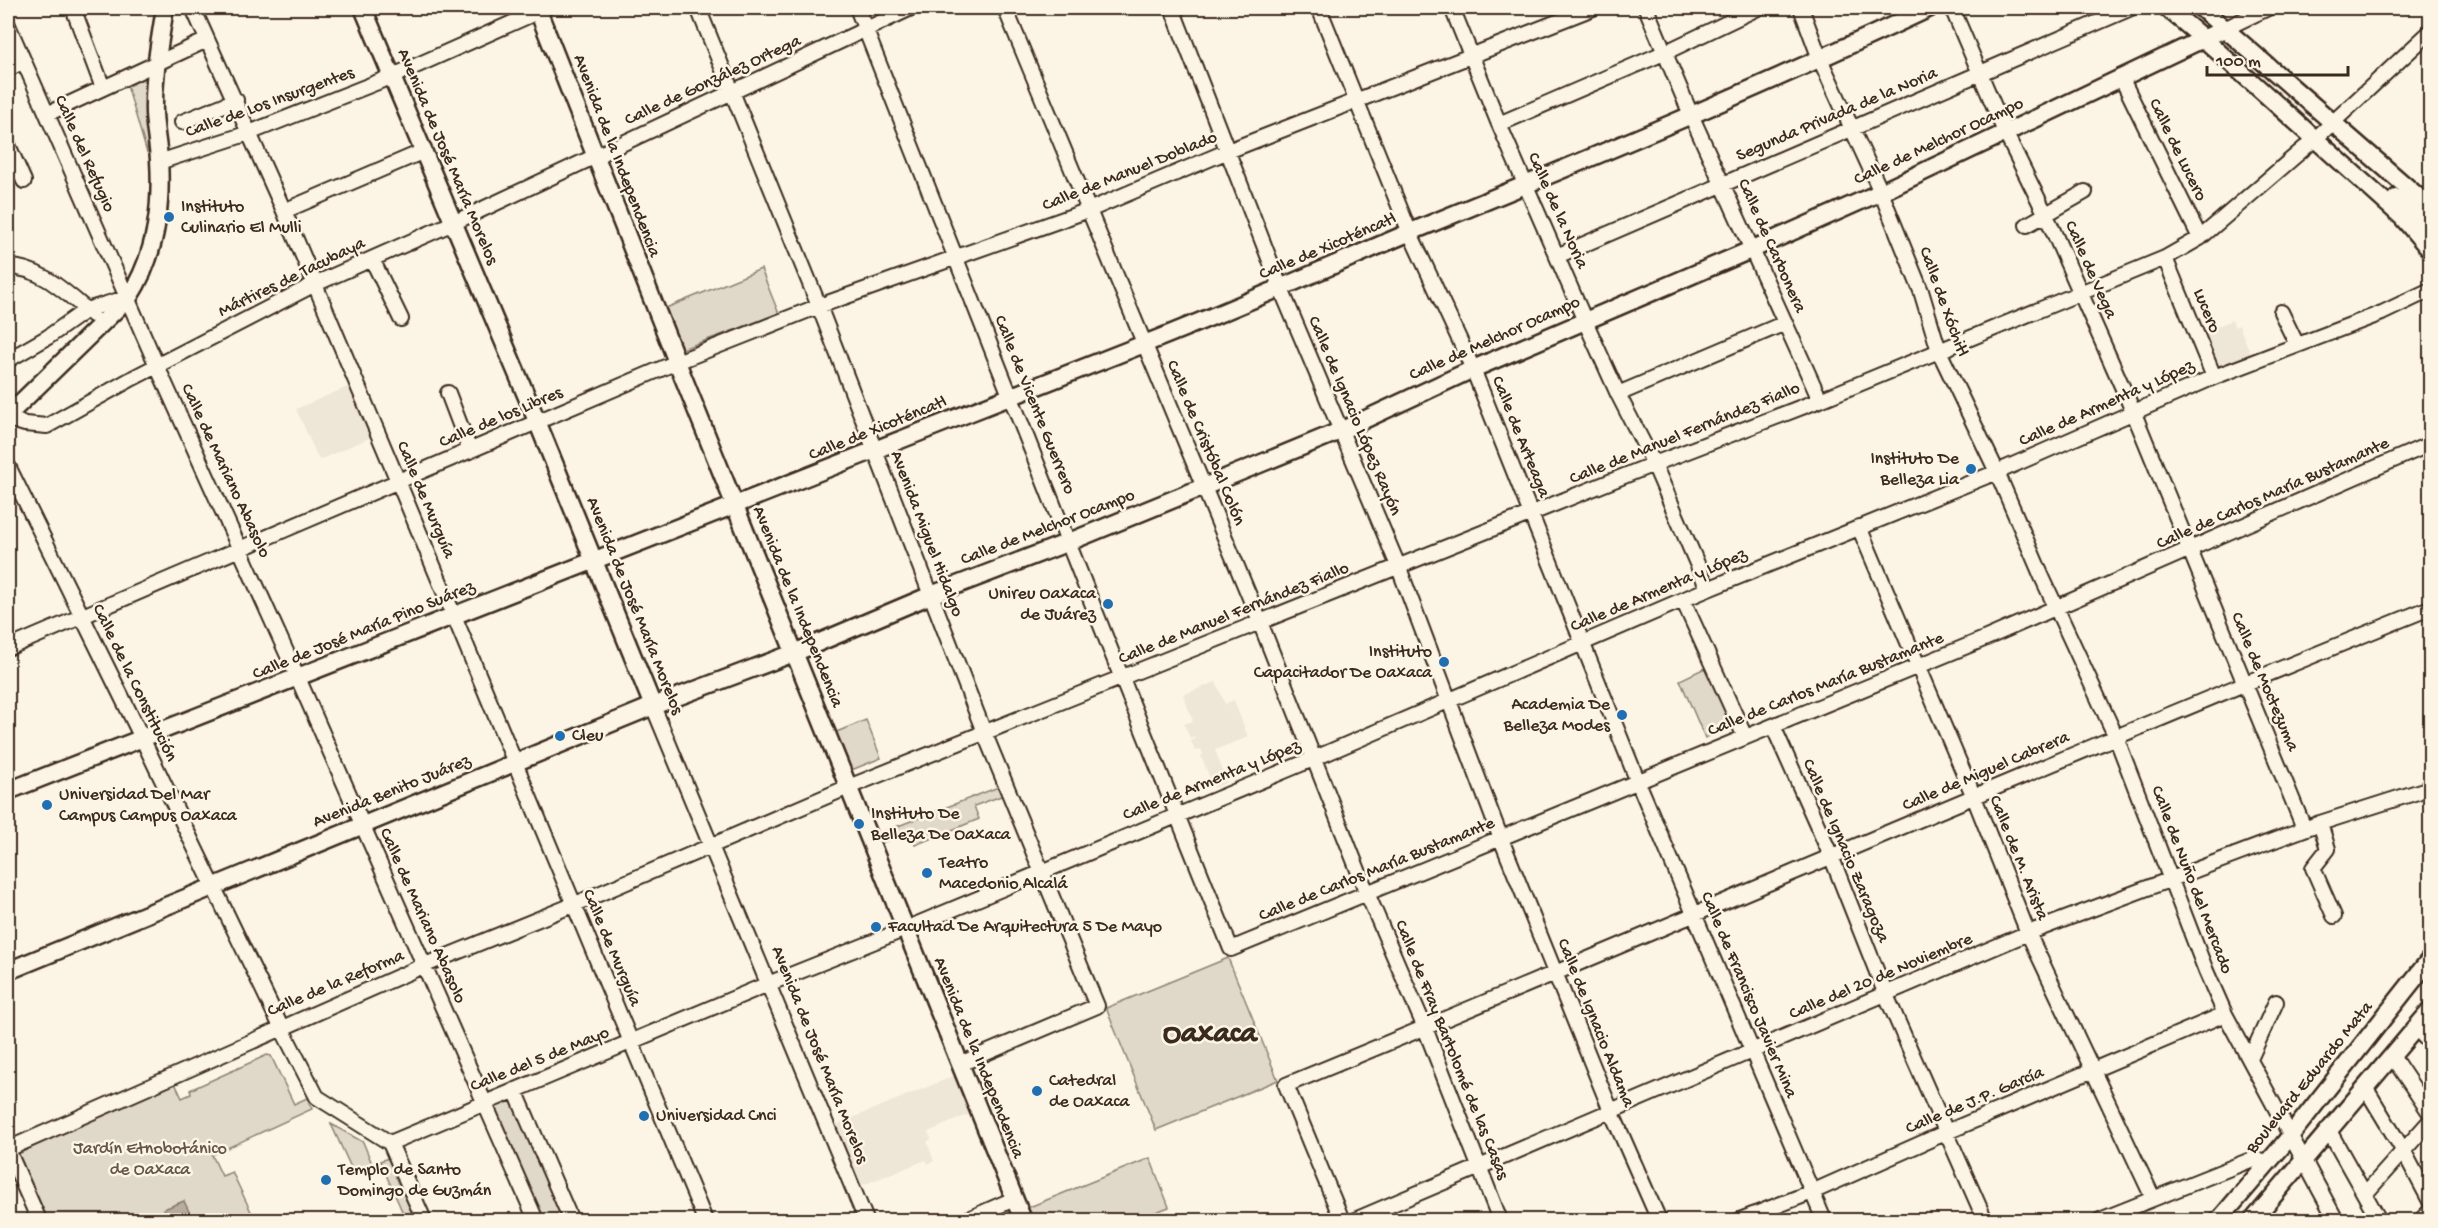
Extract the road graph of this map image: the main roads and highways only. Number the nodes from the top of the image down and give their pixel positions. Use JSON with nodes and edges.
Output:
{"nodes":[{"id":1,"x":165,"y":8,"type":"edge"},
{"id":2,"x":363,"y":8,"type":"edge"},
{"id":3,"x":1930,"y":8,"type":"edge"},
{"id":4,"x":2167,"y":8,"type":"edge"},
{"id":5,"x":2201,"y":8,"type":"edge"},
{"id":6,"x":541,"y":9,"type":"edge"},
{"id":7,"x":2224,"y":29,"type":"junction"},
{"id":8,"x":2204,"y":39,"type":"junction"},
{"id":9,"x":2338,"y":159,"type":"junction"},
{"id":10,"x":2430,"y":207,"type":"edge"},
{"id":11,"x":2430,"y":227,"type":"edge"},
{"id":12,"x":2430,"y":250,"type":"edge"},
{"id":13,"x":8,"y":417,"type":"edge"},
{"id":14,"x":735,"y":507,"type":"junction"},
{"id":15,"x":595,"y":561,"type":"junction"},
{"id":16,"x":793,"y":653,"type":"junction"},
{"id":17,"x":653,"y":706,"type":"junction"},
{"id":18,"x":8,"y":791,"type":"edge"},
{"id":19,"x":2430,"y":959,"type":"edge"},
{"id":20,"x":8,"y":971,"type":"edge"},
{"id":21,"x":2430,"y":1011,"type":"edge"},
{"id":22,"x":1023,"y":1221,"type":"edge"},
{"id":23,"x":2219,"y":1221,"type":"edge"},
{"id":24,"x":2253,"y":1221,"type":"edge"}],
"edges":[{"from":1,"to":13,"type":"main road"},
{"from":2,"to":15,"type":"main road","name":"Avenida de José María Morelos"},
{"from":3,"to":14,"type":"main road","name":"Calle de Xicoténcatl"},
{"from":4,"to":8,"type":"main road"},
{"from":5,"to":7,"type":"main road"},
{"from":6,"to":14,"type":"main road","name":"Avenida de la Independencia"},
{"from":7,"to":8,"type":"main road","name":"Calle de Melchor Ocampo"},
{"from":7,"to":10,"type":"main road"},
{"from":8,"to":9,"type":"main road"},
{"from":8,"to":16,"type":"main road","name":"Calle de Melchor Ocampo"},
{"from":9,"to":11,"type":"main road"},
{"from":9,"to":12,"type":"main road"},
{"from":14,"to":15,"type":"main road","name":"Calle de José María Pino Suárez"},
{"from":14,"to":16,"type":"main road","name":"Avenida de la Independencia"},
{"from":15,"to":17,"type":"main road","name":"Avenida de José María Morelos"},
{"from":15,"to":18,"type":"main road","name":"Calle de José María Pino Suárez"},
{"from":16,"to":17,"type":"main road","name":"Avenida Benito Juárez"},
{"from":16,"to":22,"type":"main road","name":"Avenida de la Independencia"},
{"from":17,"to":20,"type":"main road","name":"Avenida Benito Juárez"},
{"from":19,"to":23,"type":"main road","name":"Boulevard Eduardo Mata"},
{"from":21,"to":24,"type":"main road"}]}
